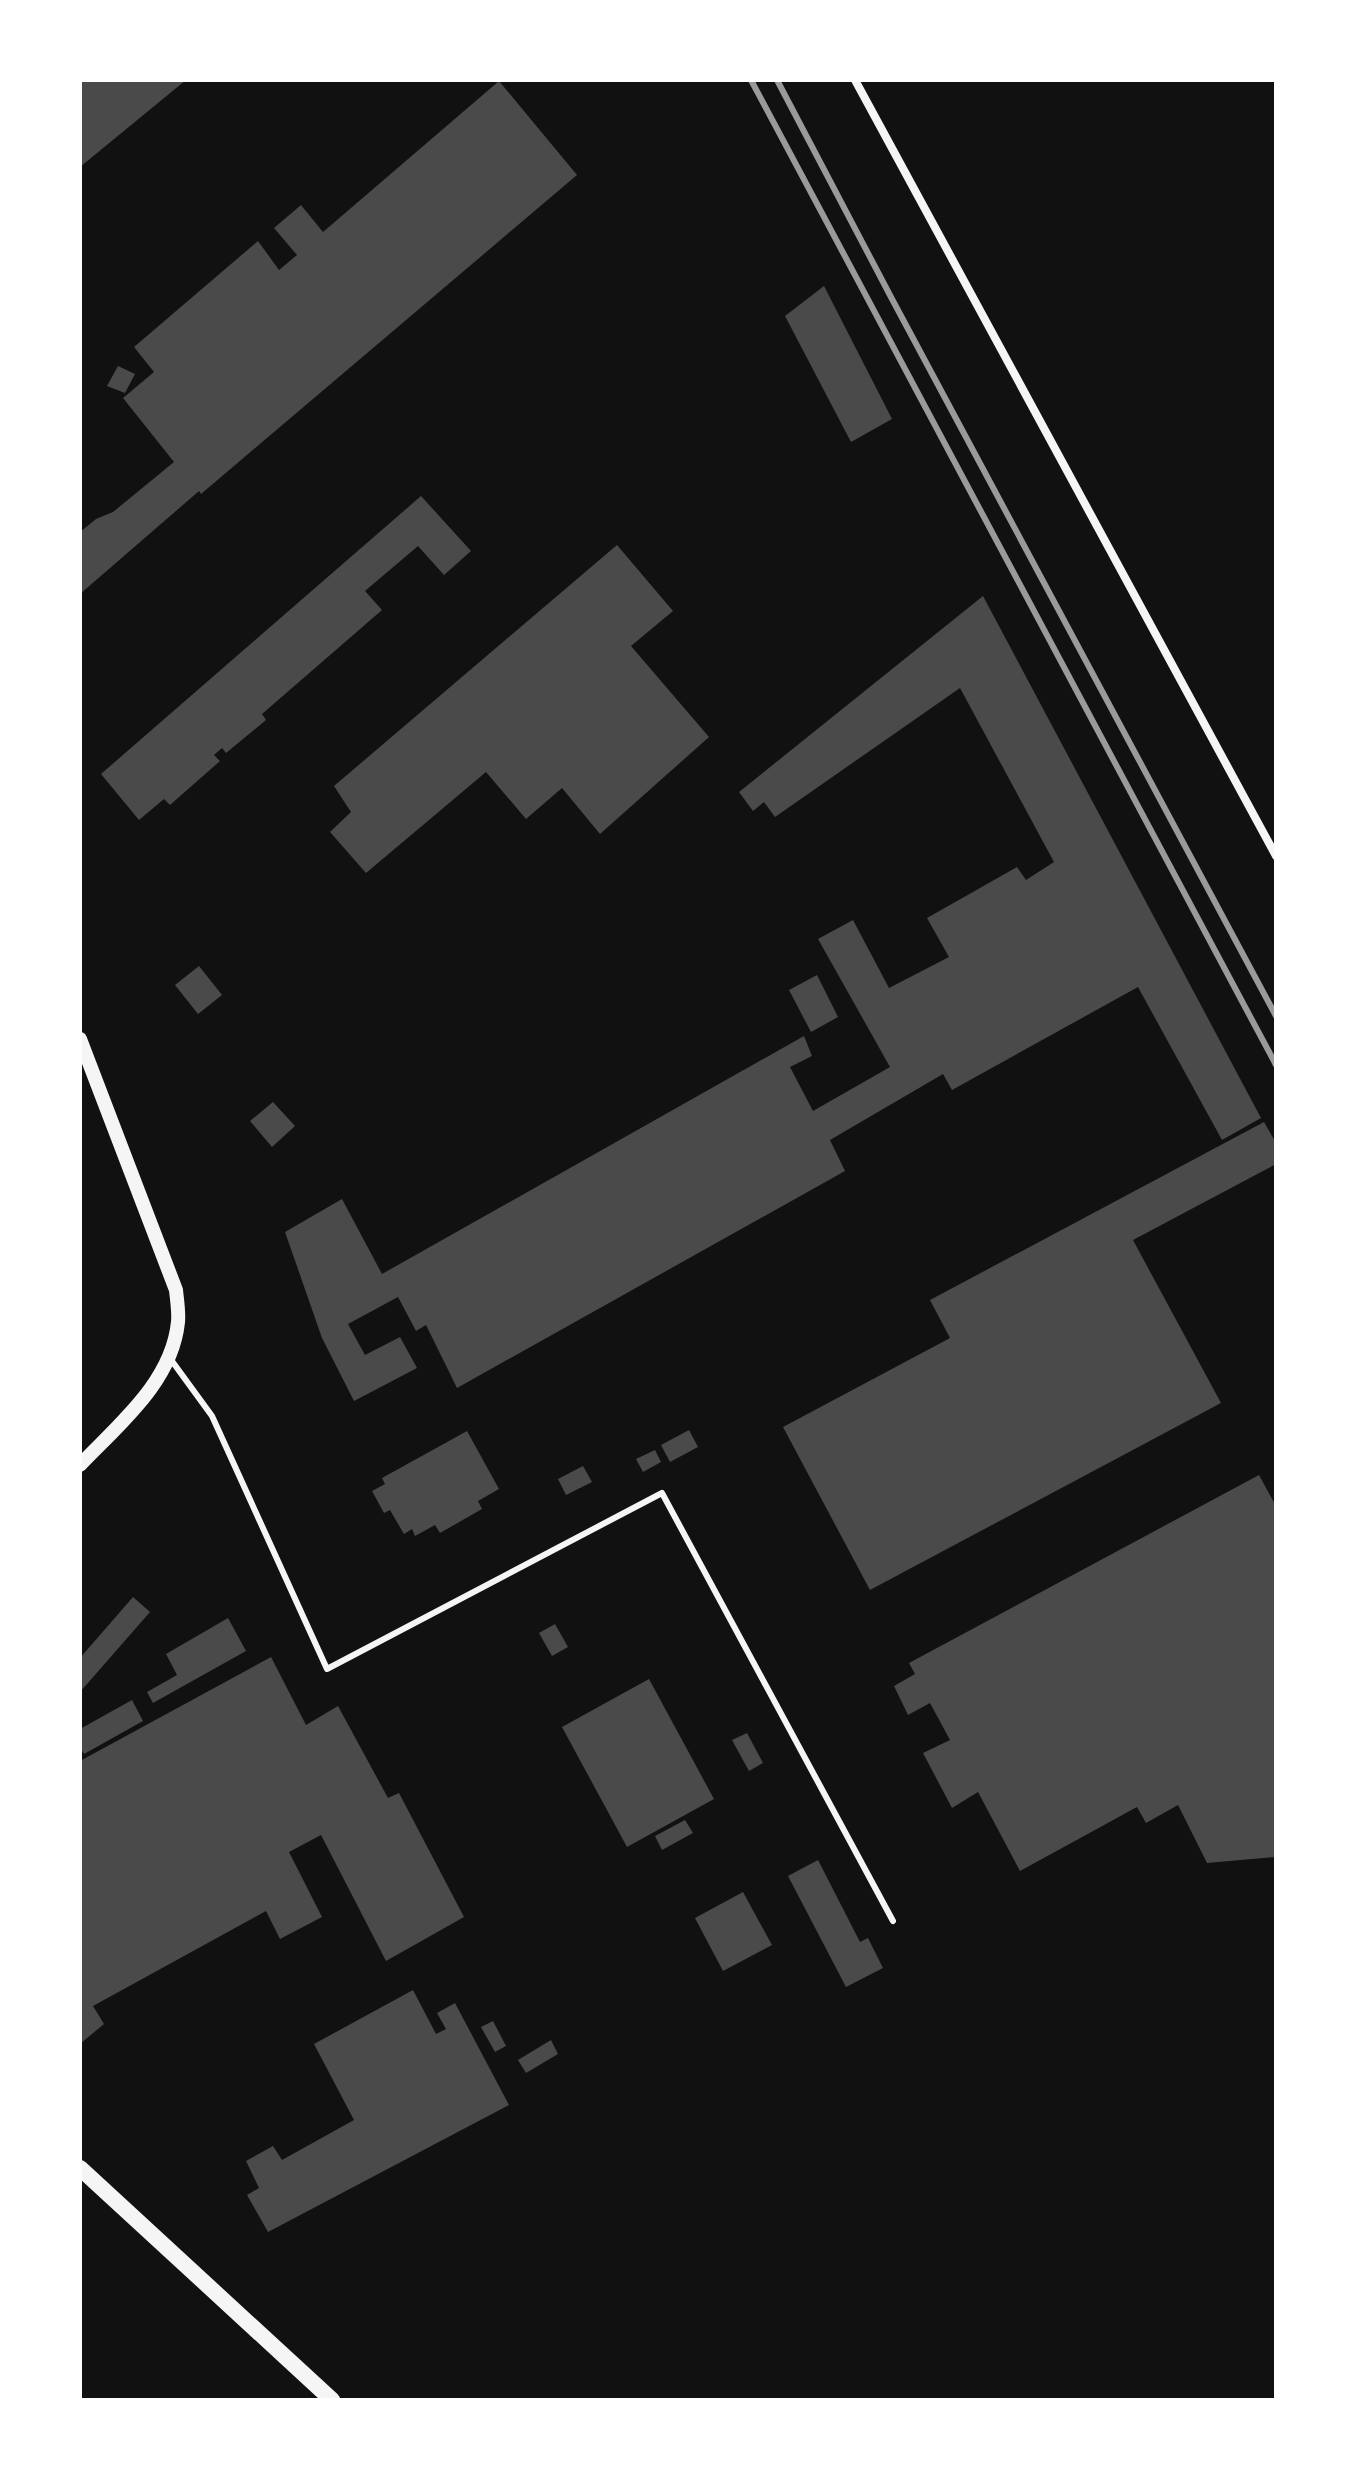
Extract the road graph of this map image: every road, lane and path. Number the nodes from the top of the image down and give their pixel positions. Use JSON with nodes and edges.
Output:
{"nodes":[{"id":1,"x":855,"y":80,"type":"edge"},
{"id":2,"x":1276,"y":856,"type":"edge"},
{"id":3,"x":80,"y":1039,"type":"edge"},
{"id":4,"x":169,"y":1357,"type":"junction"},
{"id":5,"x":80,"y":1465,"type":"edge"},
{"id":6,"x":893,"y":1921,"type":"dead end"},
{"id":7,"x":80,"y":2168,"type":"edge"},
{"id":8,"x":332,"y":2400,"type":"edge"}],
"edges":[{"from":1,"to":2,"type":"street"},
{"from":3,"to":4,"type":"street"},
{"from":4,"to":5,"type":"street"},
{"from":4,"to":6,"type":"lane"},
{"from":7,"to":8,"type":"main road"}]}
